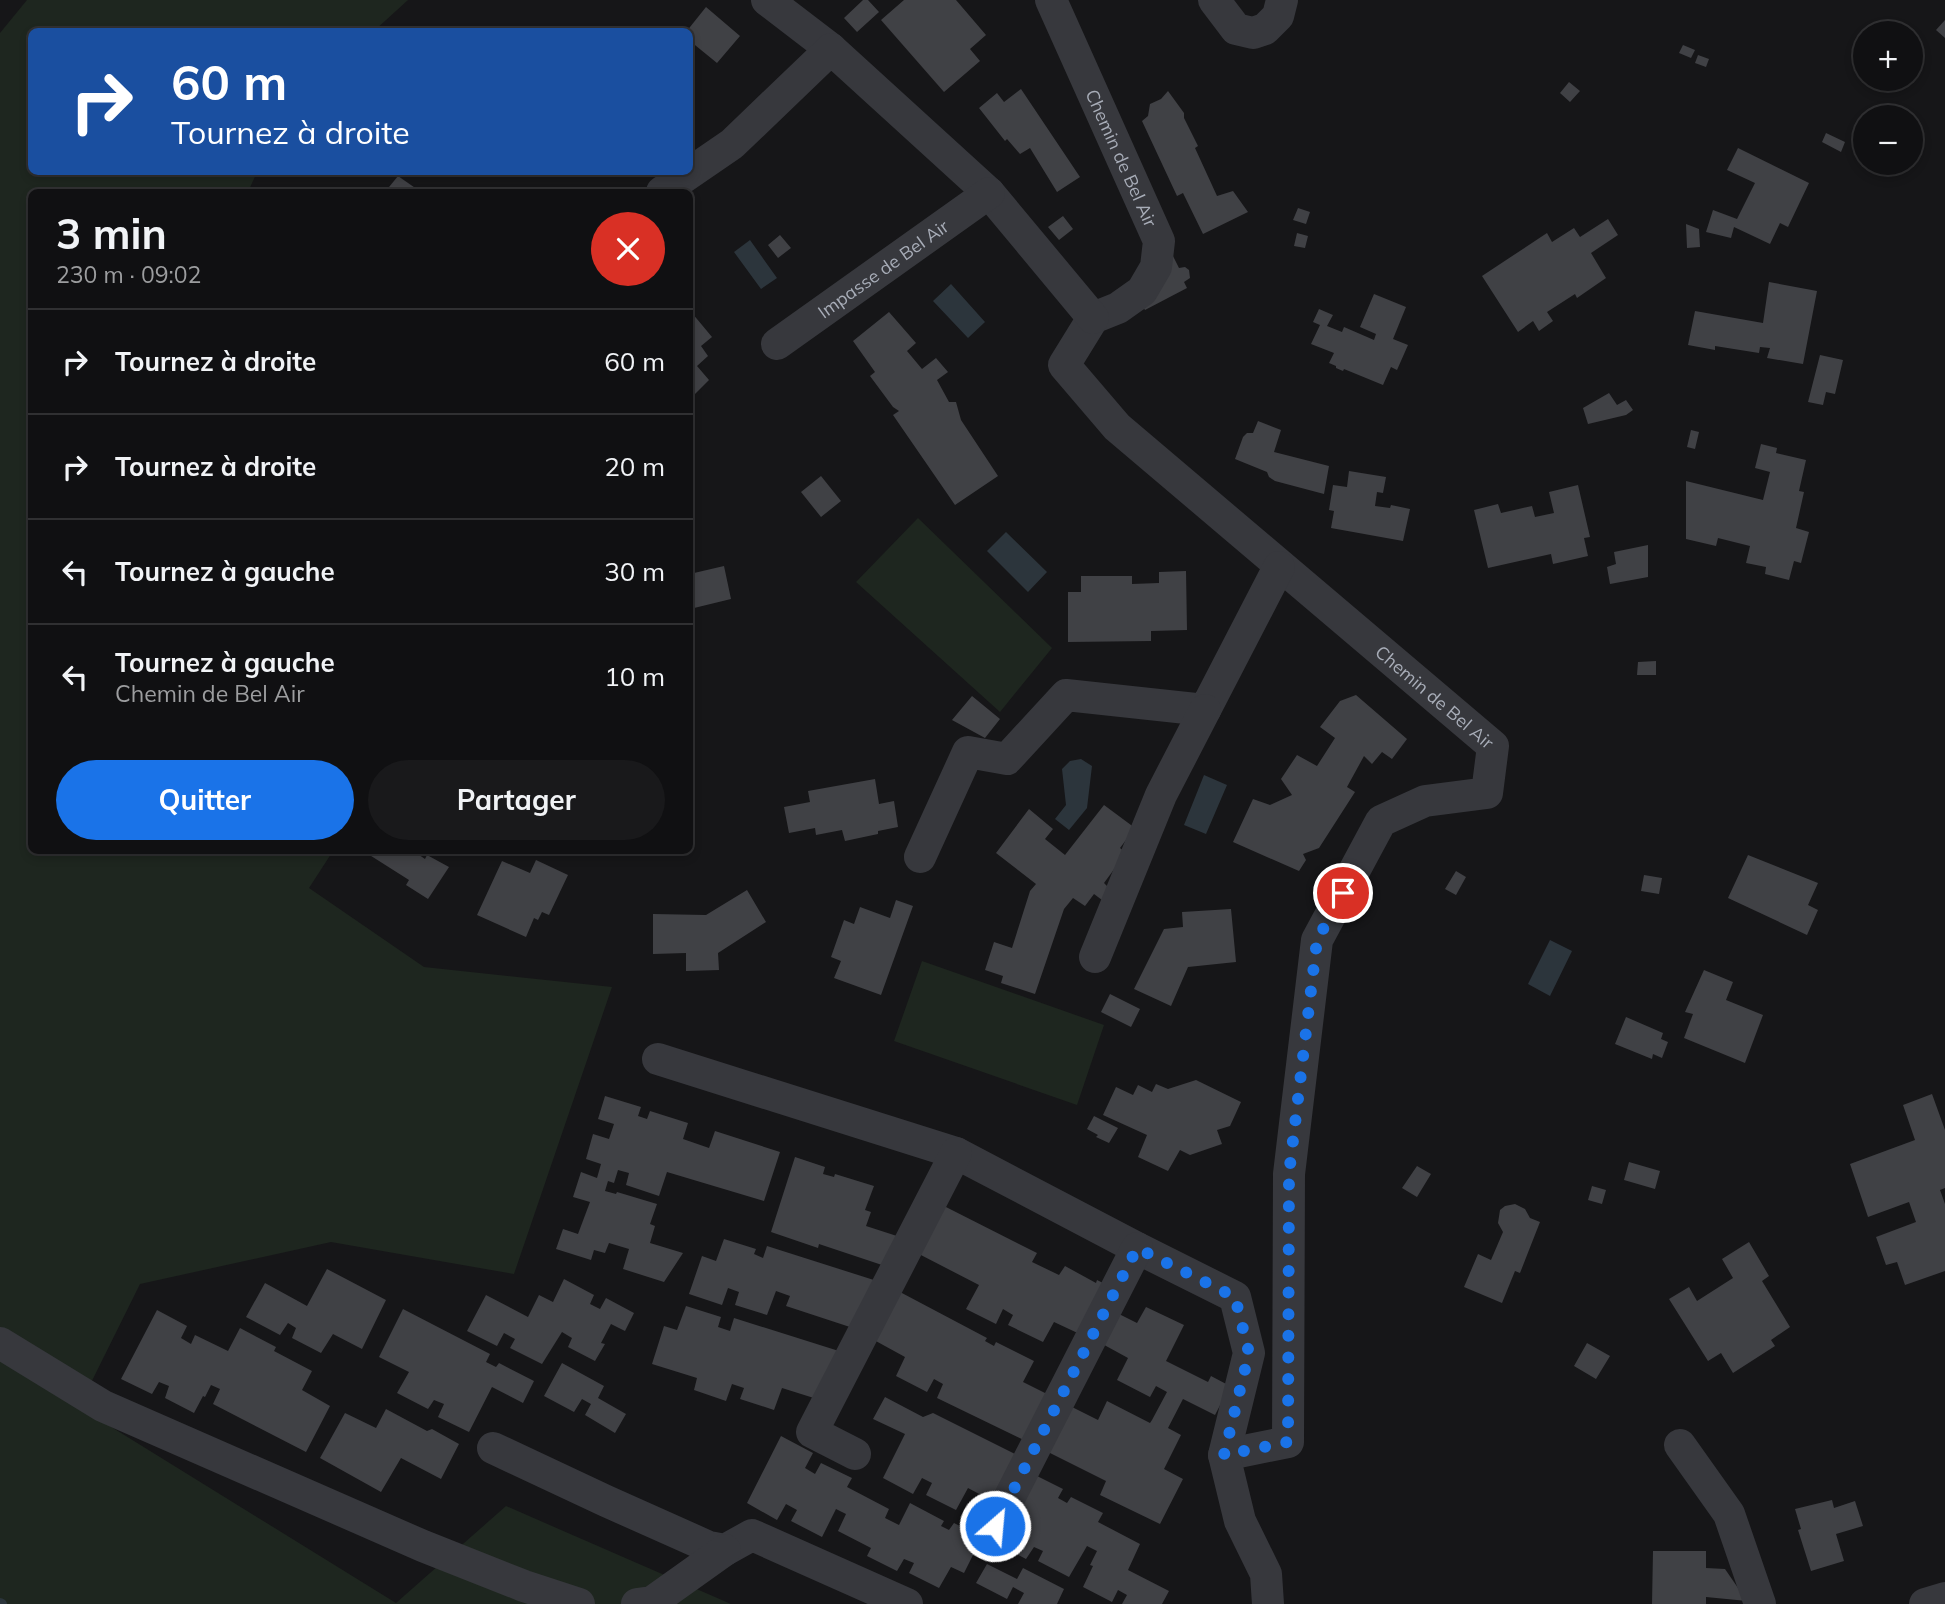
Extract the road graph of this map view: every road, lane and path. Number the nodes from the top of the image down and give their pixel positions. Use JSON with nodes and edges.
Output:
{"nodes":[{"id":1,"x":766,"y":0,"type":"edge"},
{"id":2,"x":1051,"y":0,"type":"edge"},
{"id":3,"x":1213,"y":0,"type":"edge"},
{"id":4,"x":1282,"y":0,"type":"edge"},
{"id":5,"x":831,"y":49,"type":"junction"},
{"id":6,"x":693,"y":171,"type":"edge"},
{"id":7,"x":687,"y":175,"type":"edge"},
{"id":8,"x":666,"y":189,"type":"edge"},
{"id":9,"x":989,"y":193,"type":"junction"},
{"id":10,"x":1093,"y":318,"type":"junction"},
{"id":11,"x":777,"y":344,"type":"dead end"},
{"id":12,"x":1279,"y":567,"type":"junction"},
{"id":13,"x":1205,"y":710,"type":"junction"},
{"id":14,"x":920,"y":857,"type":"dead end"},
{"id":15,"x":1095,"y":957,"type":"dead end"},
{"id":16,"x":658,"y":1059,"type":"dead end"},
{"id":17,"x":956,"y":1153,"type":"junction"},
{"id":18,"x":1137,"y":1248,"type":"junction"},
{"id":19,"x":0,"y":1343,"type":"edge"},
{"id":20,"x":1680,"y":1445,"type":"dead end"},
{"id":21,"x":493,"y":1448,"type":"dead end"},
{"id":22,"x":855,"y":1454,"type":"dead end"},
{"id":23,"x":1224,"y":1455,"type":"junction"},
{"id":24,"x":995,"y":1526,"type":"dead end"},
{"id":25,"x":725,"y":1550,"type":"junction"},
{"id":26,"x":1945,"y":1598,"type":"edge"},
{"id":27,"x":579,"y":1604,"type":"edge"},
{"id":28,"x":637,"y":1604,"type":"edge"},
{"id":29,"x":907,"y":1604,"type":"edge"},
{"id":30,"x":1268,"y":1604,"type":"edge"},
{"id":31,"x":1760,"y":1604,"type":"edge"},
{"id":32,"x":1925,"y":1604,"type":"edge"}],
"edges":[{"from":1,"to":5,"type":"street"},
{"from":2,"to":10,"type":"street","name":"Chemin de Bel Air"},
{"from":3,"to":4,"type":"street"},
{"from":5,"to":6,"type":"street"},
{"from":5,"to":9,"type":"street"},
{"from":7,"to":8,"type":"street"},
{"from":9,"to":10,"type":"street"},
{"from":9,"to":11,"type":"street","name":"Impasse de Bel Air"},
{"from":10,"to":12,"type":"street","name":"Chemin de Bel Air"},
{"from":12,"to":13,"type":"street"},
{"from":12,"to":23,"type":"street","name":"Chemin de Bel Air"},
{"from":13,"to":14,"type":"street"},
{"from":13,"to":15,"type":"street"},
{"from":16,"to":17,"type":"street"},
{"from":17,"to":18,"type":"street"},
{"from":17,"to":22,"type":"street"},
{"from":18,"to":23,"type":"street"},
{"from":18,"to":24,"type":"street"},
{"from":19,"to":27,"type":"street"},
{"from":20,"to":31,"type":"street"},
{"from":21,"to":25,"type":"street"},
{"from":23,"to":30,"type":"street"},
{"from":25,"to":28,"type":"street"},
{"from":25,"to":29,"type":"street"},
{"from":26,"to":32,"type":"street"}]}
